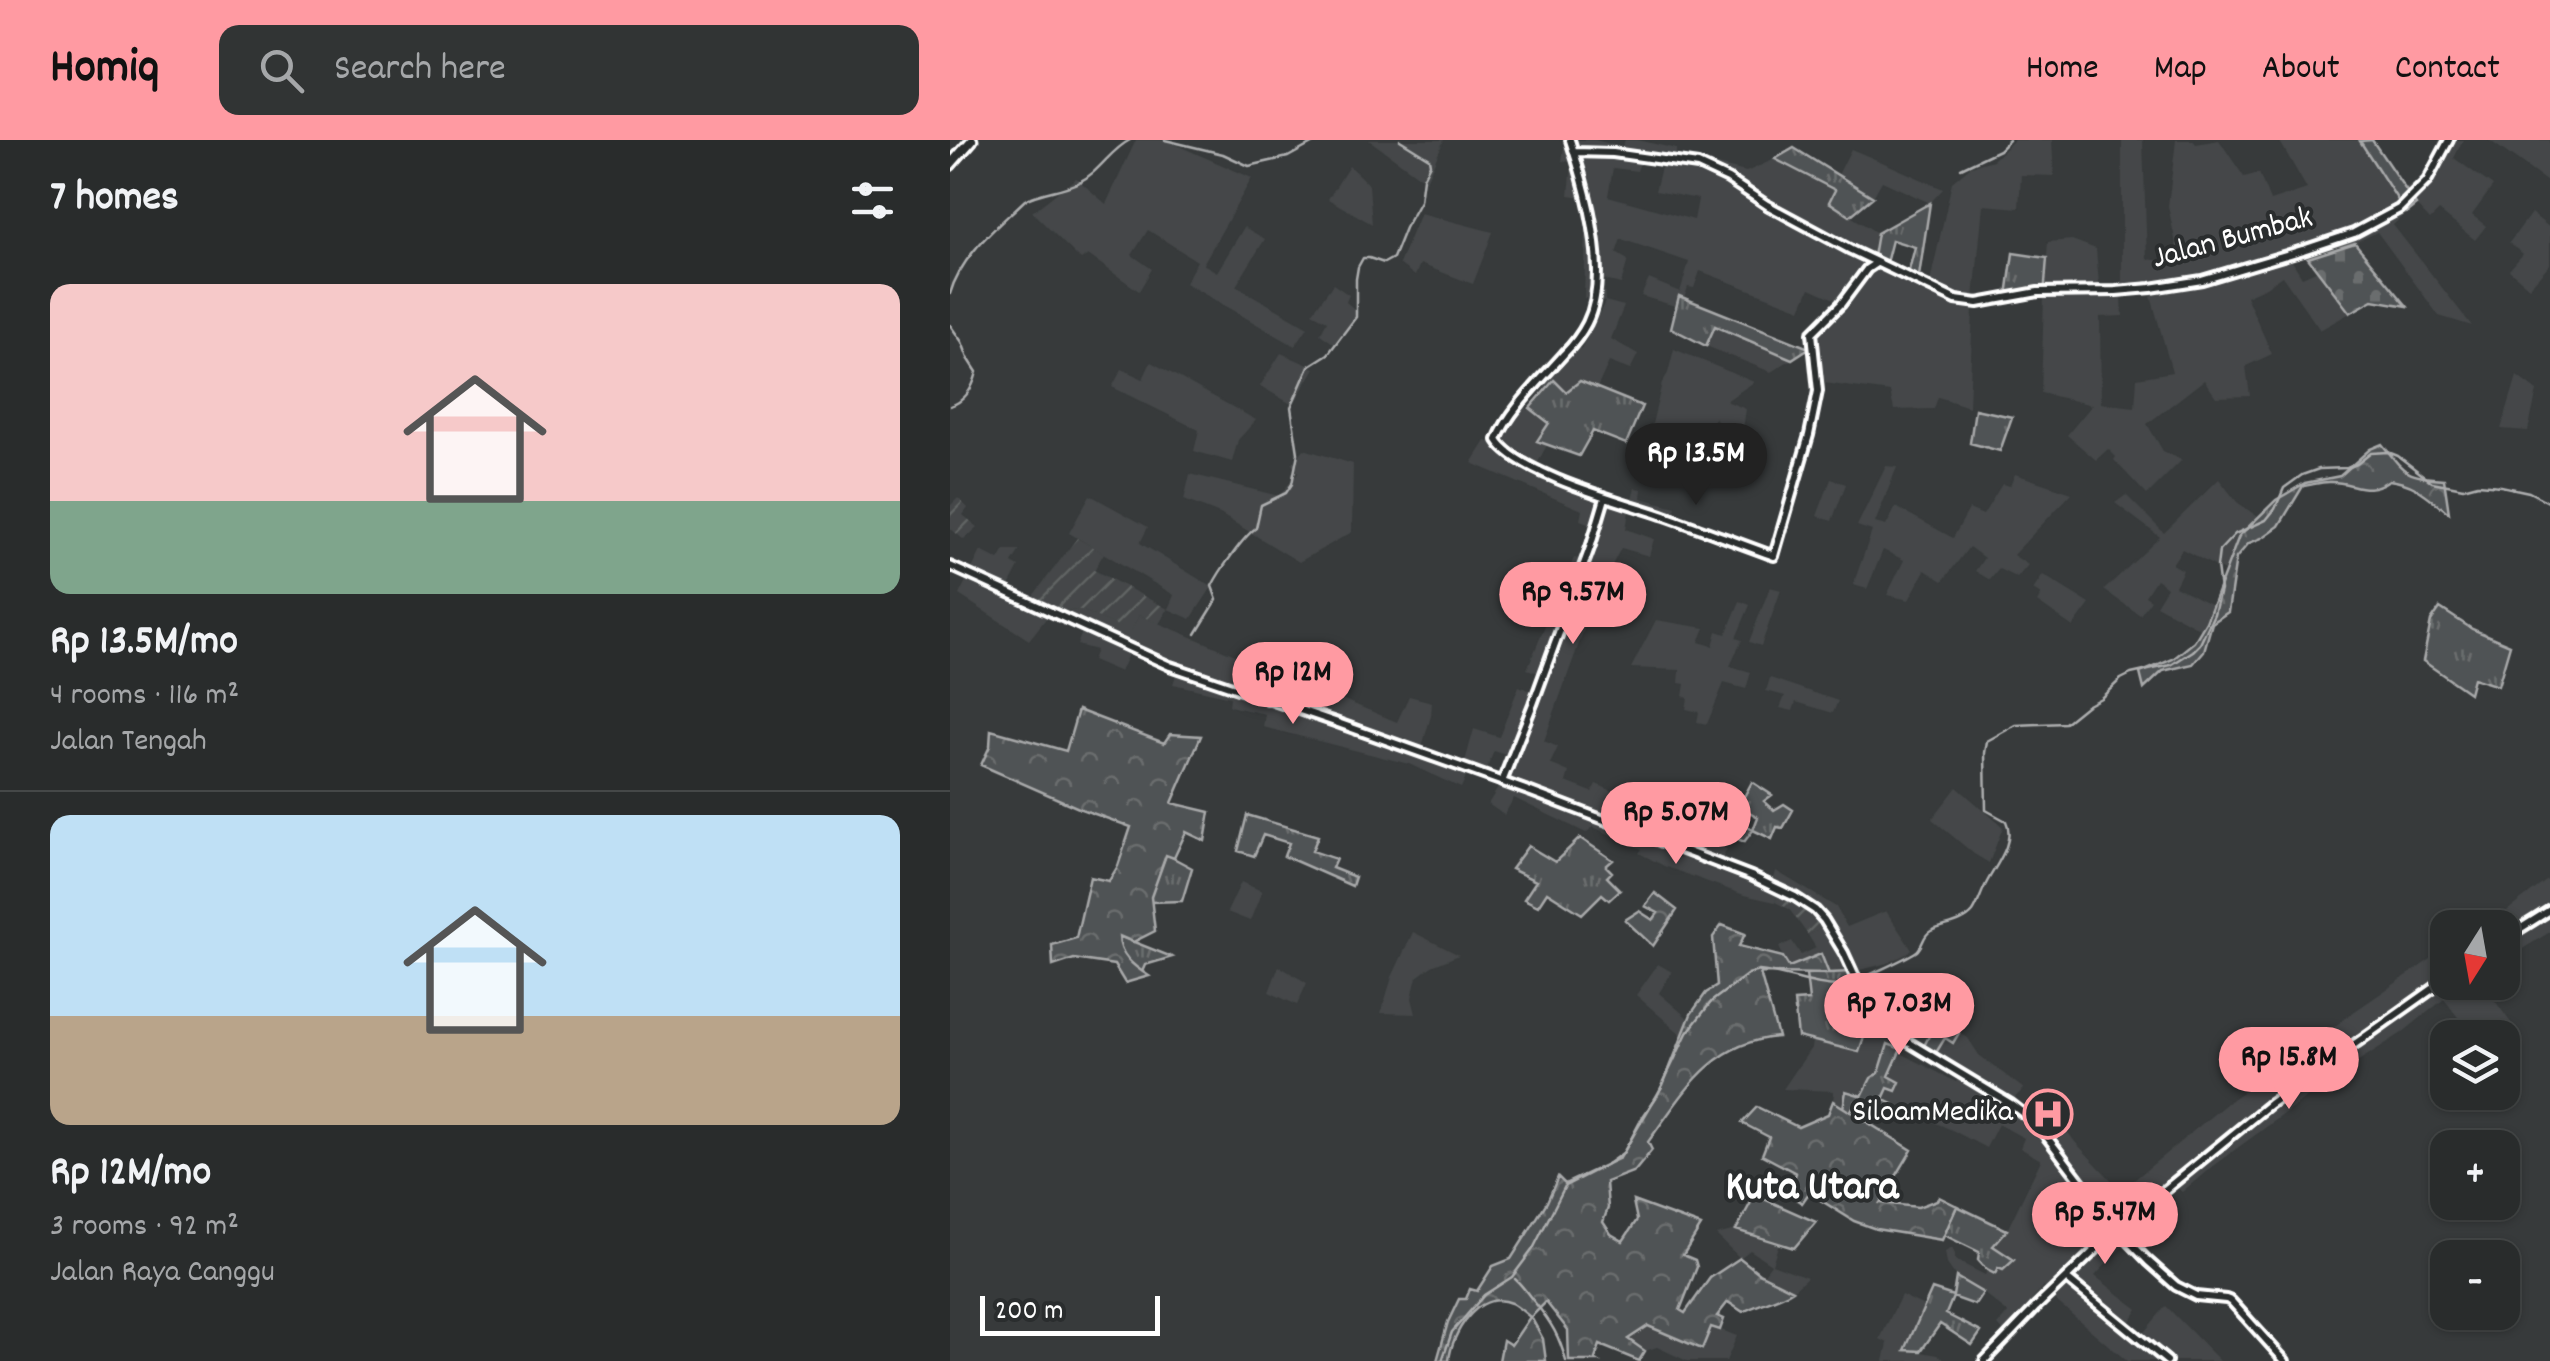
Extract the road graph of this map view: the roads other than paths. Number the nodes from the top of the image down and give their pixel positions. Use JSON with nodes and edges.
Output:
{"nodes":[{"id":1,"x":972,"y":140,"type":"edge"},
{"id":2,"x":1570,"y":140,"type":"edge"},
{"id":3,"x":2450,"y":140,"type":"edge"},
{"id":4,"x":1574,"y":152,"type":"junction"},
{"id":5,"x":950,"y":165,"type":"edge"},
{"id":6,"x":1876,"y":263,"type":"junction"},
{"id":7,"x":1605,"y":498,"type":"junction"},
{"id":8,"x":950,"y":566,"type":"edge"},
{"id":9,"x":1502,"y":782,"type":"junction"},
{"id":10,"x":2550,"y":910,"type":"edge"},
{"id":11,"x":2520,"y":929,"type":"edge"},
{"id":12,"x":2430,"y":991,"type":"edge"},
{"id":13,"x":2117,"y":1229,"type":"junction"},
{"id":14,"x":2066,"y":1279,"type":"junction"},
{"id":15,"x":1984,"y":1361,"type":"edge"},
{"id":16,"x":2168,"y":1361,"type":"edge"},
{"id":17,"x":2286,"y":1361,"type":"edge"}],
"edges":[{"from":1,"to":5,"type":"main road"},
{"from":2,"to":4,"type":"street"},
{"from":3,"to":6,"type":"street","name":"Jalan Bumbak"},
{"from":4,"to":6,"type":"street","name":"Jalan Bumbak"},
{"from":4,"to":7,"type":"street"},
{"from":6,"to":7,"type":"street"},
{"from":7,"to":9,"type":"street"},
{"from":8,"to":9,"type":"street"},
{"from":9,"to":13,"type":"street"},
{"from":10,"to":11,"type":"street"},
{"from":12,"to":13,"type":"street"},
{"from":13,"to":14,"type":"street"},
{"from":13,"to":17,"type":"street"},
{"from":14,"to":15,"type":"street"},
{"from":14,"to":16,"type":"street"}]}
